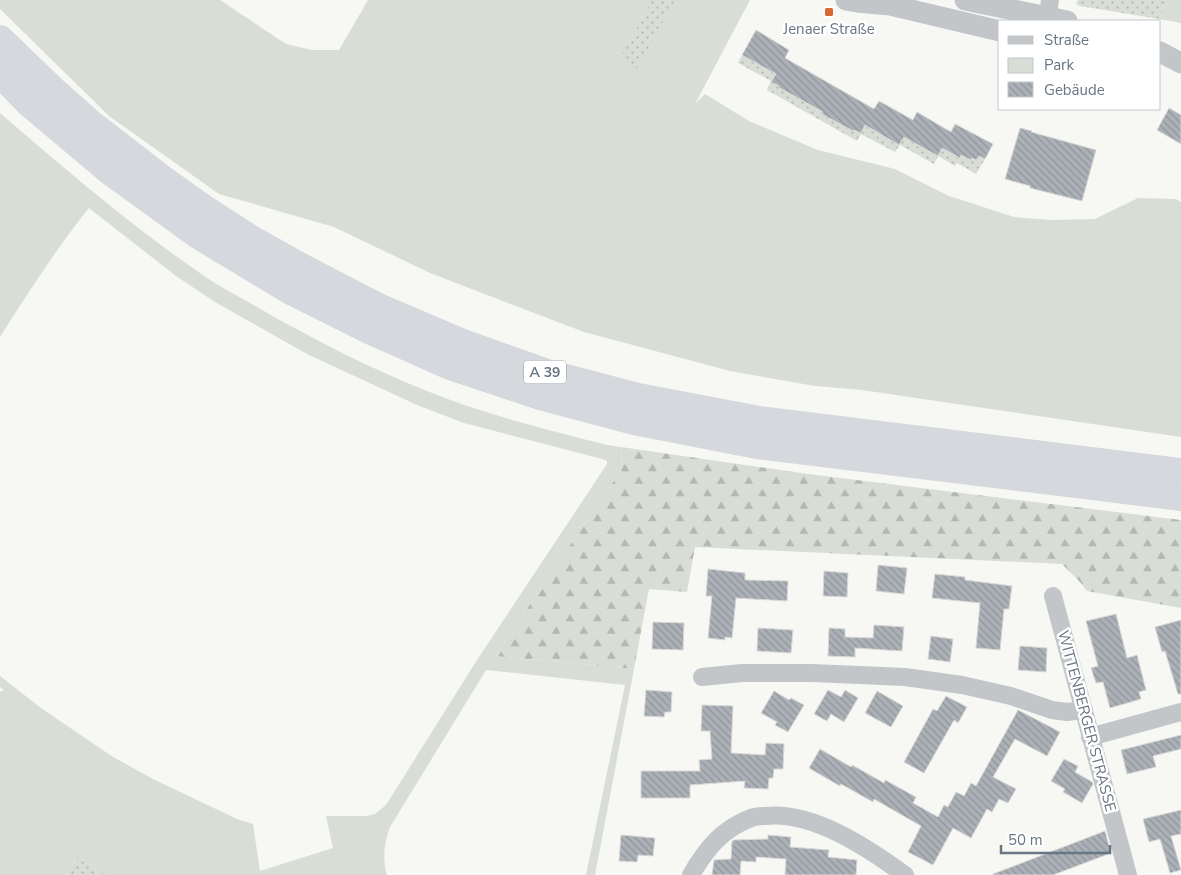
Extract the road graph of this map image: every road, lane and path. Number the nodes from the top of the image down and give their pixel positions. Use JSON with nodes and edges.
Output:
{"nodes":[{"id":1,"x":846,"y":0,"type":"edge"},
{"id":2,"x":965,"y":0,"type":"edge"},
{"id":3,"x":1053,"y":15,"type":"edge"},
{"id":4,"x":998,"y":31,"type":"edge"},
{"id":5,"x":0,"y":39,"type":"edge"},
{"id":6,"x":1161,"y":53,"type":"edge"},
{"id":7,"x":1181,"y":63,"type":"edge"},
{"id":8,"x":1161,"y":69,"type":"edge"},
{"id":9,"x":1181,"y":72,"type":"edge"},
{"id":10,"x":0,"y":73,"type":"edge"},
{"id":11,"x":1181,"y":472,"type":"edge"},
{"id":12,"x":1181,"y":497,"type":"edge"},
{"id":13,"x":1053,"y":596,"type":"dead end"},
{"id":14,"x":702,"y":678,"type":"dead end"},
{"id":15,"x":1084,"y":710,"type":"junction"},
{"id":16,"x":1181,"y":712,"type":"edge"},
{"id":17,"x":1090,"y":737,"type":"junction"},
{"id":18,"x":691,"y":875,"type":"edge"},
{"id":19,"x":905,"y":875,"type":"edge"},
{"id":20,"x":1128,"y":875,"type":"edge"}],
"edges":[{"from":1,"to":4,"type":"street"},
{"from":2,"to":3,"type":"street"},
{"from":5,"to":11,"type":"highway","number":"A 39"},
{"from":6,"to":7,"type":"street"},
{"from":8,"to":9,"type":"street"},
{"from":10,"to":12,"type":"highway","number":"A 39"},
{"from":13,"to":15,"type":"street","name":"WITTENBERGER STRASSE"},
{"from":14,"to":15,"type":"street"},
{"from":15,"to":17,"type":"street","name":"WITTENBERGER STRASSE"},
{"from":16,"to":17,"type":"street"},
{"from":17,"to":20,"type":"street","name":"WITTENBERGER STRASSE"},
{"from":18,"to":19,"type":"street"}]}
